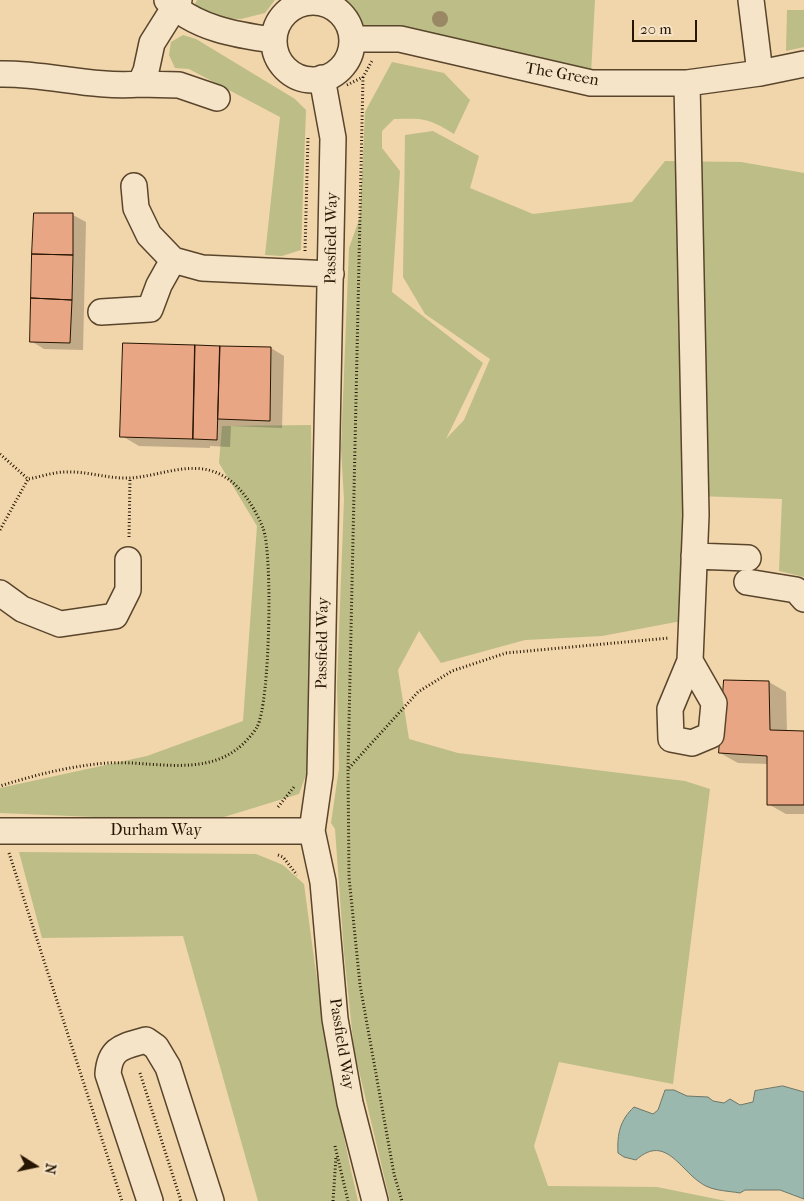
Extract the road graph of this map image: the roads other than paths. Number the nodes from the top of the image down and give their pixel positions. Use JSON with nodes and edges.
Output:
{"nodes":[{"id":1,"x":751,"y":0,"type":"edge"},
{"id":2,"x":309,"y":1,"type":"edge"},
{"id":3,"x":174,"y":3,"type":"edge"},
{"id":4,"x":352,"y":39,"type":"junction"},
{"id":5,"x":273,"y":40,"type":"junction"},
{"id":6,"x":804,"y":64,"type":"edge"},
{"id":7,"x":760,"y":73,"type":"junction"},
{"id":8,"x":0,"y":74,"type":"edge"},
{"id":9,"x":322,"y":78,"type":"junction"},
{"id":10,"x":687,"y":83,"type":"junction"},
{"id":11,"x":140,"y":84,"type":"junction"},
{"id":12,"x":217,"y":98,"type":"dead end"},
{"id":13,"x":134,"y":186,"type":"dead end"},
{"id":14,"x":173,"y":260,"type":"junction"},
{"id":15,"x":331,"y":274,"type":"junction"},
{"id":16,"x":101,"y":312,"type":"dead end"},
{"id":17,"x":694,"y":556,"type":"junction"},
{"id":18,"x":128,"y":560,"type":"road end"},
{"id":19,"x":0,"y":593,"type":"edge"},
{"id":20,"x":804,"y":599,"type":"edge"},
{"id":21,"x":690,"y":662,"type":"dead end"},
{"id":22,"x":1,"y":831,"type":"edge"},
{"id":23,"x":312,"y":831,"type":"junction"},
{"id":24,"x":150,"y":1201,"type":"edge"},
{"id":25,"x":212,"y":1201,"type":"edge"},
{"id":26,"x":375,"y":1201,"type":"edge"}],
"edges":[{"from":1,"to":7,"type":"street"},
{"from":2,"to":4,"type":"street"},
{"from":2,"to":5,"type":"street"},
{"from":3,"to":5,"type":"street"},
{"from":3,"to":11,"type":"street"},
{"from":4,"to":9,"type":"street"},
{"from":4,"to":10,"type":"street","name":"The Green"},
{"from":5,"to":9,"type":"street"},
{"from":6,"to":7,"type":"street","name":"The Green"},
{"from":7,"to":10,"type":"street","name":"The Green"},
{"from":8,"to":11,"type":"street"},
{"from":9,"to":15,"type":"street","name":"Passfield Way"},
{"from":10,"to":17,"type":"street"},
{"from":11,"to":12,"type":"street"},
{"from":13,"to":14,"type":"street"},
{"from":14,"to":15,"type":"street"},
{"from":14,"to":16,"type":"street"},
{"from":15,"to":23,"type":"street","name":"Passfield Way"},
{"from":17,"to":20,"type":"street"},
{"from":17,"to":21,"type":"street"},
{"from":18,"to":19,"type":"street"},
{"from":22,"to":23,"type":"street","name":"Durham Way"},
{"from":23,"to":26,"type":"street","name":"Passfield Way"},
{"from":24,"to":25,"type":"street"}]}
